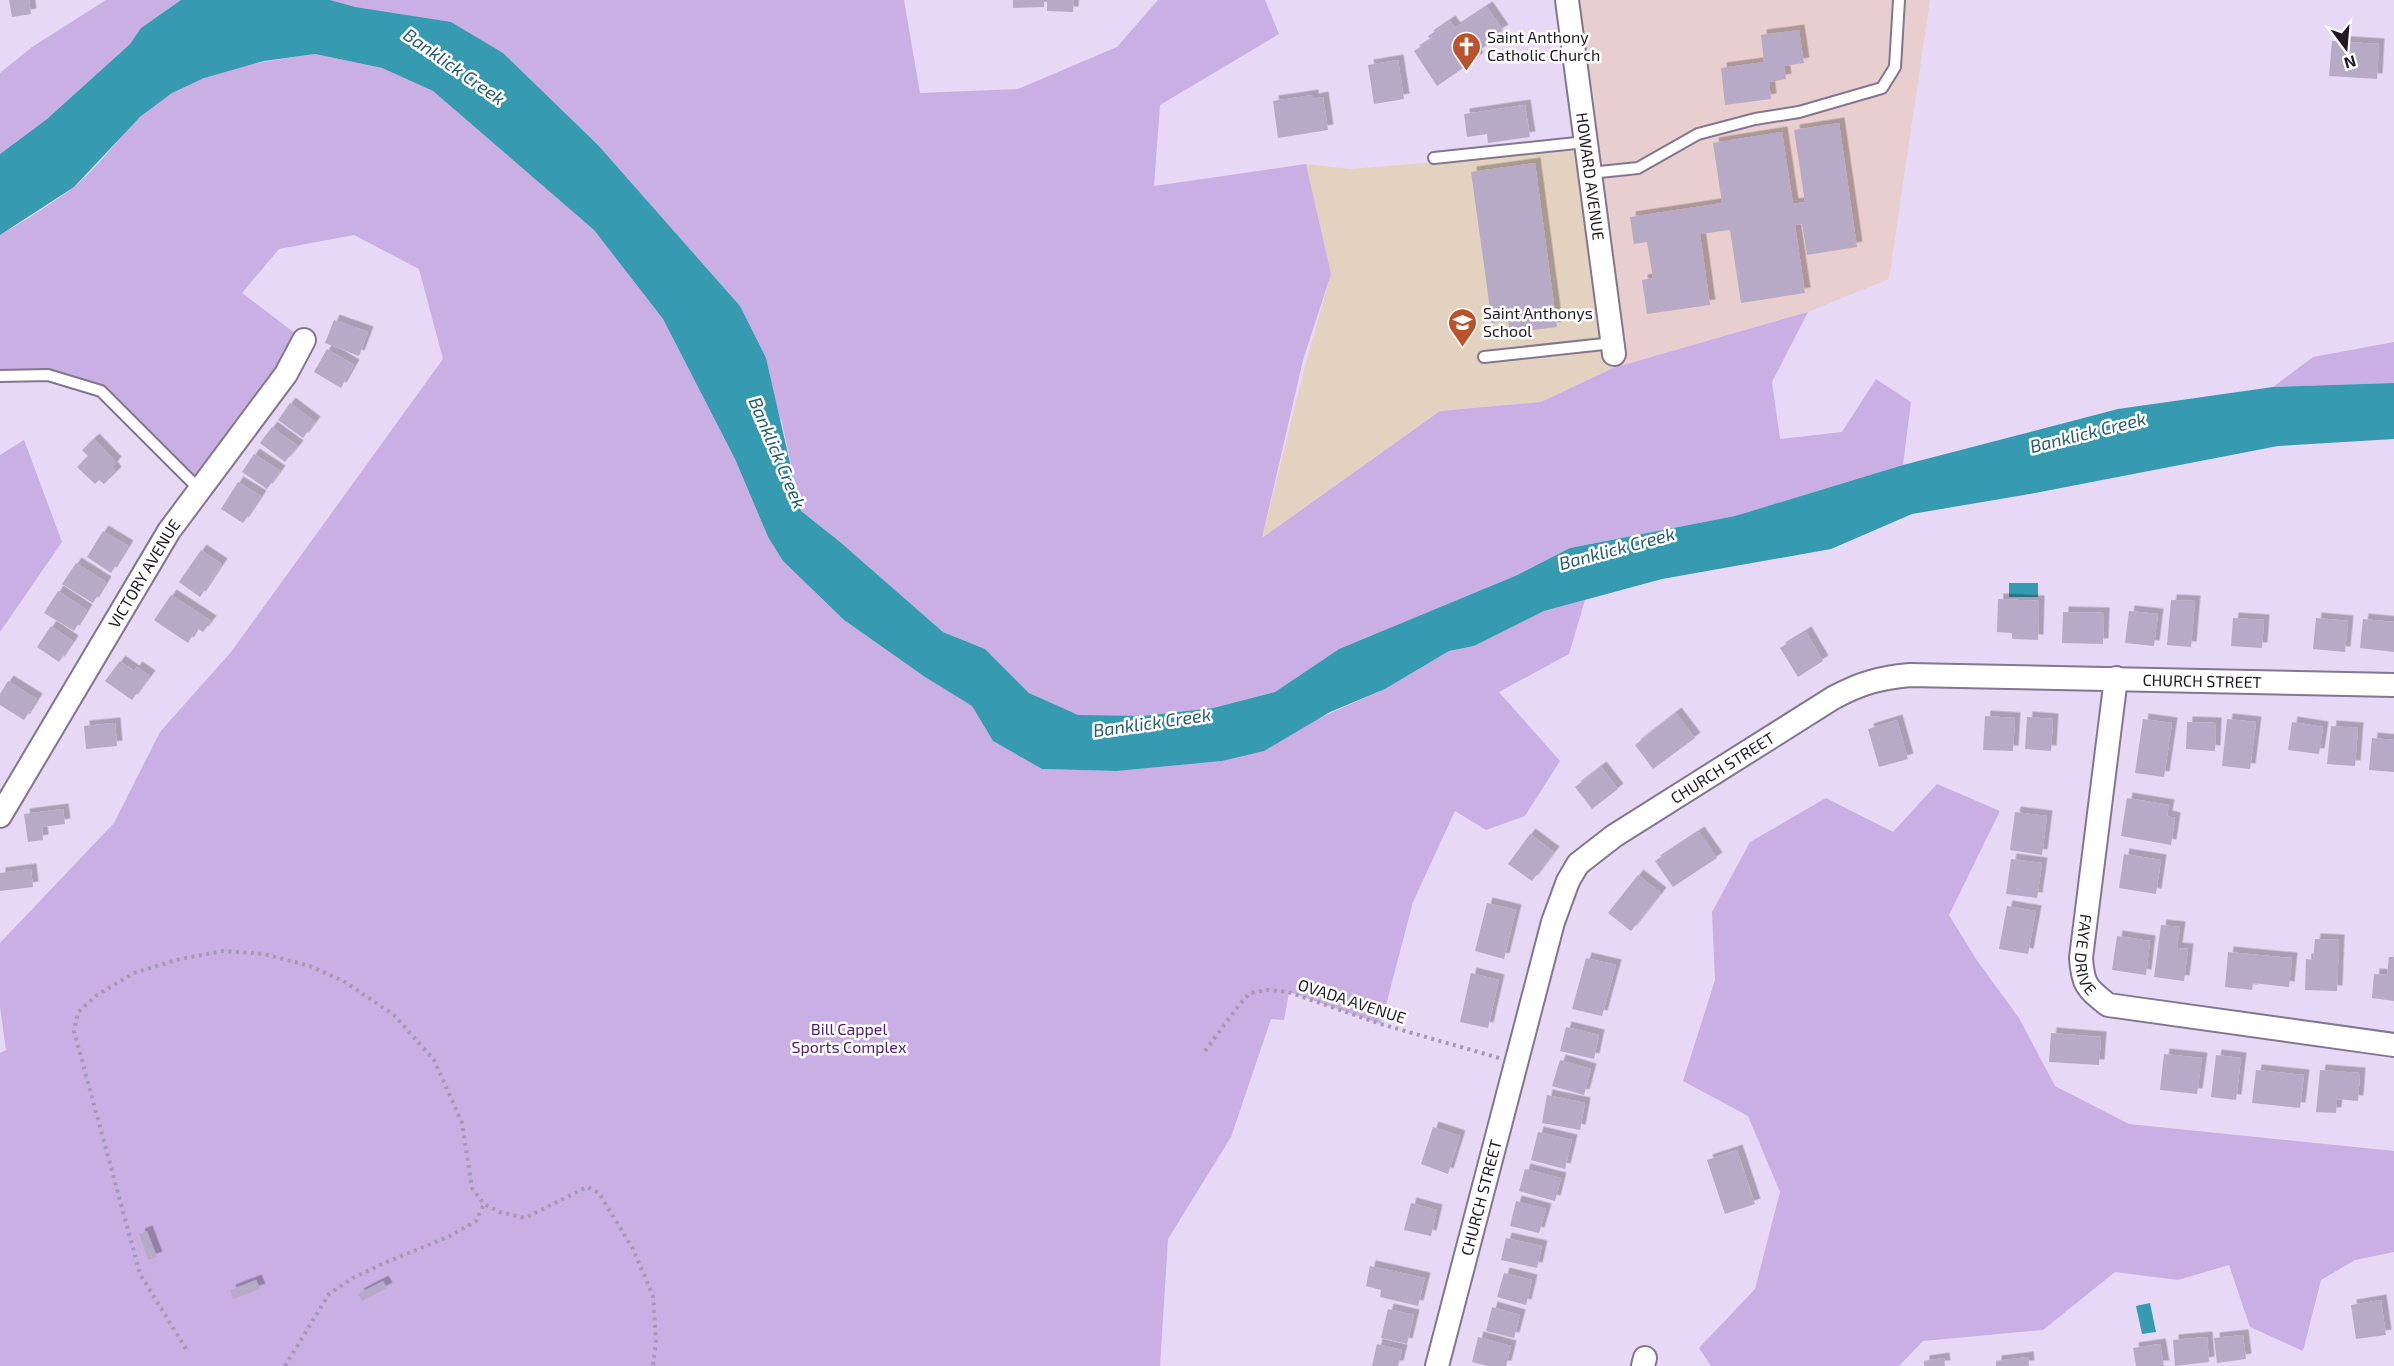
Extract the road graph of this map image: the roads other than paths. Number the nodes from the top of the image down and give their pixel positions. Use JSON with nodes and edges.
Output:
{"nodes":[{"id":1,"x":1567,"y":0,"type":"edge"},
{"id":2,"x":1899,"y":0,"type":"edge"},
{"id":3,"x":1586,"y":142,"type":"junction"},
{"id":4,"x":1434,"y":158,"type":"dead end"},
{"id":5,"x":1590,"y":173,"type":"junction"},
{"id":6,"x":304,"y":340,"type":"dead end"},
{"id":7,"x":1614,"y":348,"type":"joint"},
{"id":8,"x":1484,"y":357,"type":"dead end"},
{"id":9,"x":0,"y":376,"type":"edge"},
{"id":10,"x":200,"y":490,"type":"junction"},
{"id":11,"x":2116,"y":678,"type":"junction"},
{"id":12,"x":2394,"y":685,"type":"edge"},
{"id":13,"x":0,"y":816,"type":"edge"},
{"id":14,"x":2394,"y":1045,"type":"edge"},
{"id":15,"x":1437,"y":1366,"type":"edge"}],
"edges":[{"from":1,"to":3,"type":"street","name":"HOWARD AVENUE"},
{"from":2,"to":5,"type":"lane"},
{"from":3,"to":4,"type":"lane"},
{"from":3,"to":5,"type":"street","name":"HOWARD AVENUE"},
{"from":5,"to":7,"type":"street","name":"HOWARD AVENUE"},
{"from":6,"to":10,"type":"street","name":"VICTORY AVENUE"},
{"from":7,"to":8,"type":"lane"},
{"from":9,"to":10,"type":"lane"},
{"from":10,"to":13,"type":"street","name":"VICTORY AVENUE"},
{"from":11,"to":12,"type":"street","name":"CHURCH STREET"},
{"from":11,"to":14,"type":"street","name":"FAYE DRIVE"},
{"from":11,"to":15,"type":"street","name":"CHURCH STREET"}]}
